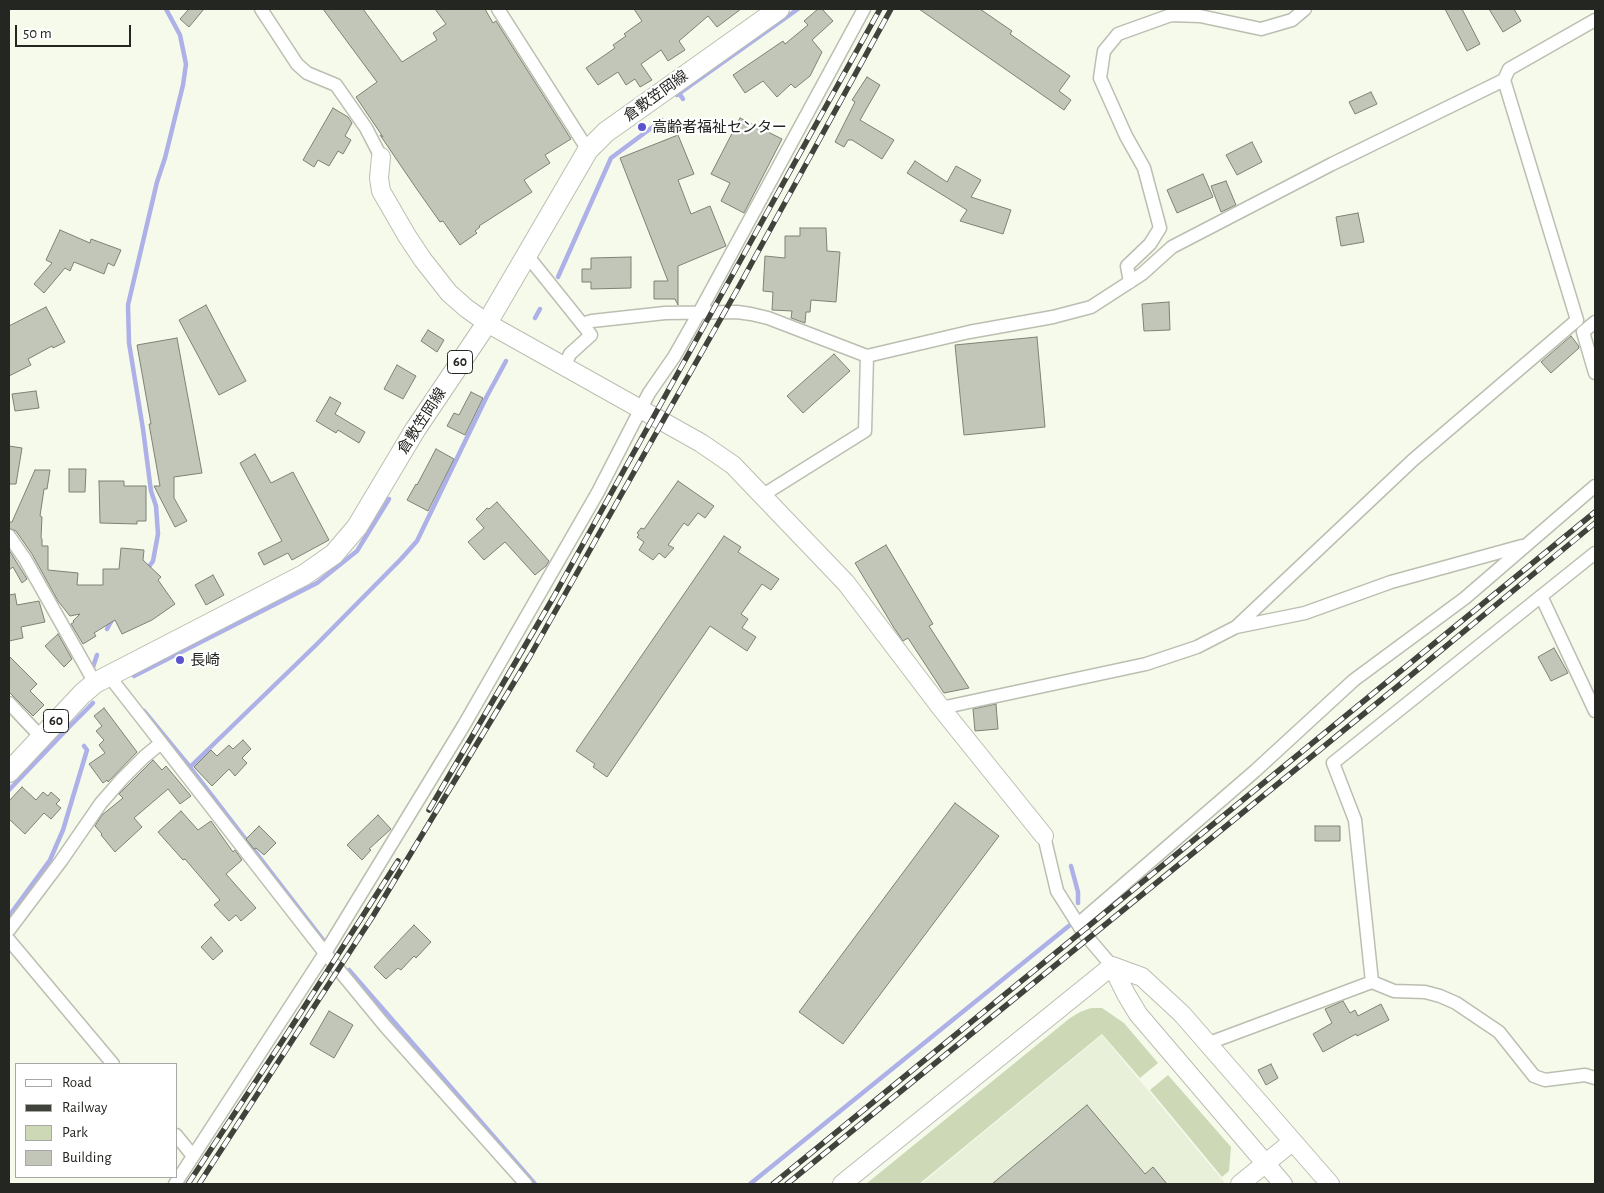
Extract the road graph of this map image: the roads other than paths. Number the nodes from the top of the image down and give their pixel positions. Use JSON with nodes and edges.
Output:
{"nodes":[{"id":1,"x":261,"y":9,"type":"edge"},
{"id":2,"x":498,"y":9,"type":"edge"},
{"id":3,"x":779,"y":9,"type":"edge"},
{"id":4,"x":864,"y":9,"type":"edge"},
{"id":5,"x":1305,"y":9,"type":"edge"},
{"id":6,"x":1595,"y":20,"type":"edge"},
{"id":7,"x":1504,"y":80,"type":"junction"},
{"id":8,"x":588,"y":150,"type":"junction"},
{"id":9,"x":381,"y":157,"type":"joint"},
{"id":10,"x":526,"y":254,"type":"junction"},
{"id":11,"x":1130,"y":282,"type":"junction"},
{"id":12,"x":698,"y":313,"type":"junction"},
{"id":13,"x":1577,"y":320,"type":"junction"},
{"id":14,"x":1595,"y":322,"type":"edge"},
{"id":15,"x":487,"y":323,"type":"junction"},
{"id":16,"x":582,"y":324,"type":"junction"},
{"id":17,"x":1583,"y":332,"type":"junction"},
{"id":18,"x":867,"y":356,"type":"junction"},
{"id":19,"x":564,"y":366,"type":"junction"},
{"id":20,"x":1595,"y":374,"type":"edge"},
{"id":21,"x":640,"y":409,"type":"junction"},
{"id":22,"x":1595,"y":486,"type":"edge"},
{"id":23,"x":763,"y":495,"type":"junction"},
{"id":24,"x":9,"y":536,"type":"edge"},
{"id":25,"x":1525,"y":545,"type":"junction"},
{"id":26,"x":1595,"y":553,"type":"edge"},
{"id":27,"x":1541,"y":596,"type":"junction"},
{"id":28,"x":1236,"y":627,"type":"junction"},
{"id":29,"x":102,"y":680,"type":"junction"},
{"id":30,"x":9,"y":703,"type":"edge"},
{"id":31,"x":941,"y":708,"type":"junction"},
{"id":32,"x":1595,"y":711,"type":"edge"},
{"id":33,"x":42,"y":737,"type":"junction"},
{"id":34,"x":161,"y":743,"type":"junction"},
{"id":35,"x":9,"y":772,"type":"edge"},
{"id":36,"x":1044,"y":836,"type":"joint"},
{"id":37,"x":1078,"y":924,"type":"junction"},
{"id":38,"x":9,"y":930,"type":"edge"},
{"id":39,"x":9,"y":940,"type":"edge"},
{"id":40,"x":325,"y":953,"type":"junction"},
{"id":41,"x":1112,"y":966,"type":"junction"},
{"id":42,"x":1372,"y":982,"type":"junction"},
{"id":43,"x":1209,"y":1043,"type":"junction"},
{"id":44,"x":112,"y":1063,"type":"edge"},
{"id":45,"x":1595,"y":1078,"type":"edge"},
{"id":46,"x":178,"y":1137,"type":"edge"},
{"id":47,"x":1292,"y":1142,"type":"junction"},
{"id":48,"x":193,"y":1156,"type":"junction"},
{"id":49,"x":1264,"y":1164,"type":"junction"},
{"id":50,"x":175,"y":1184,"type":"edge"},
{"id":51,"x":526,"y":1184,"type":"edge"},
{"id":52,"x":842,"y":1184,"type":"edge"},
{"id":53,"x":1240,"y":1184,"type":"edge"},
{"id":54,"x":1282,"y":1184,"type":"edge"},
{"id":55,"x":1330,"y":1184,"type":"edge"}],
"edges":[{"from":1,"to":9,"type":"street"},
{"from":2,"to":8,"type":"street"},
{"from":3,"to":8,"type":"main road","name":"倉敷笠岡線","number":"60"},
{"from":4,"to":12,"type":"street"},
{"from":5,"to":11,"type":"street"},
{"from":6,"to":7,"type":"street"},
{"from":7,"to":11,"type":"street"},
{"from":7,"to":13,"type":"street"},
{"from":8,"to":10,"type":"main road","name":"倉敷笠岡線","number":"60"},
{"from":9,"to":15,"type":"street"},
{"from":10,"to":15,"type":"main road","name":"倉敷笠岡線","number":"60"},
{"from":10,"to":16,"type":"street"},
{"from":11,"to":18,"type":"street"},
{"from":12,"to":16,"type":"street"},
{"from":12,"to":18,"type":"street"},
{"from":12,"to":21,"type":"street"},
{"from":13,"to":17,"type":"street"},
{"from":13,"to":28,"type":"street"},
{"from":14,"to":17,"type":"street"},
{"from":15,"to":19,"type":"street"},
{"from":15,"to":29,"type":"main road","name":"倉敷笠岡線","number":"60"},
{"from":16,"to":19,"type":"street"},
{"from":17,"to":20,"type":"street"},
{"from":18,"to":23,"type":"street"},
{"from":19,"to":21,"type":"street"},
{"from":21,"to":23,"type":"street"},
{"from":21,"to":40,"type":"street"},
{"from":22,"to":25,"type":"street"},
{"from":23,"to":31,"type":"street"},
{"from":24,"to":29,"type":"street"},
{"from":25,"to":28,"type":"street"},
{"from":25,"to":37,"type":"street"},
{"from":26,"to":27,"type":"street"},
{"from":27,"to":32,"type":"street"},
{"from":27,"to":42,"type":"street"},
{"from":28,"to":31,"type":"street"},
{"from":29,"to":33,"type":"main road","name":"倉敷笠岡線","number":"60"},
{"from":29,"to":34,"type":"street"},
{"from":30,"to":33,"type":"street"},
{"from":31,"to":36,"type":"street"},
{"from":33,"to":35,"type":"main road","name":"倉敷笠岡線","number":"60"},
{"from":34,"to":38,"type":"street"},
{"from":34,"to":40,"type":"street"},
{"from":36,"to":37,"type":"street"},
{"from":37,"to":41,"type":"street"},
{"from":39,"to":44,"type":"street"},
{"from":40,"to":48,"type":"street"},
{"from":40,"to":51,"type":"street"},
{"from":41,"to":43,"type":"street"},
{"from":41,"to":49,"type":"street"},
{"from":41,"to":52,"type":"street"},
{"from":42,"to":43,"type":"street"},
{"from":42,"to":45,"type":"street"},
{"from":43,"to":47,"type":"street"},
{"from":46,"to":48,"type":"street"},
{"from":47,"to":49,"type":"street"},
{"from":47,"to":55,"type":"street"},
{"from":48,"to":50,"type":"street"},
{"from":49,"to":53,"type":"street"},
{"from":49,"to":54,"type":"street"}]}
